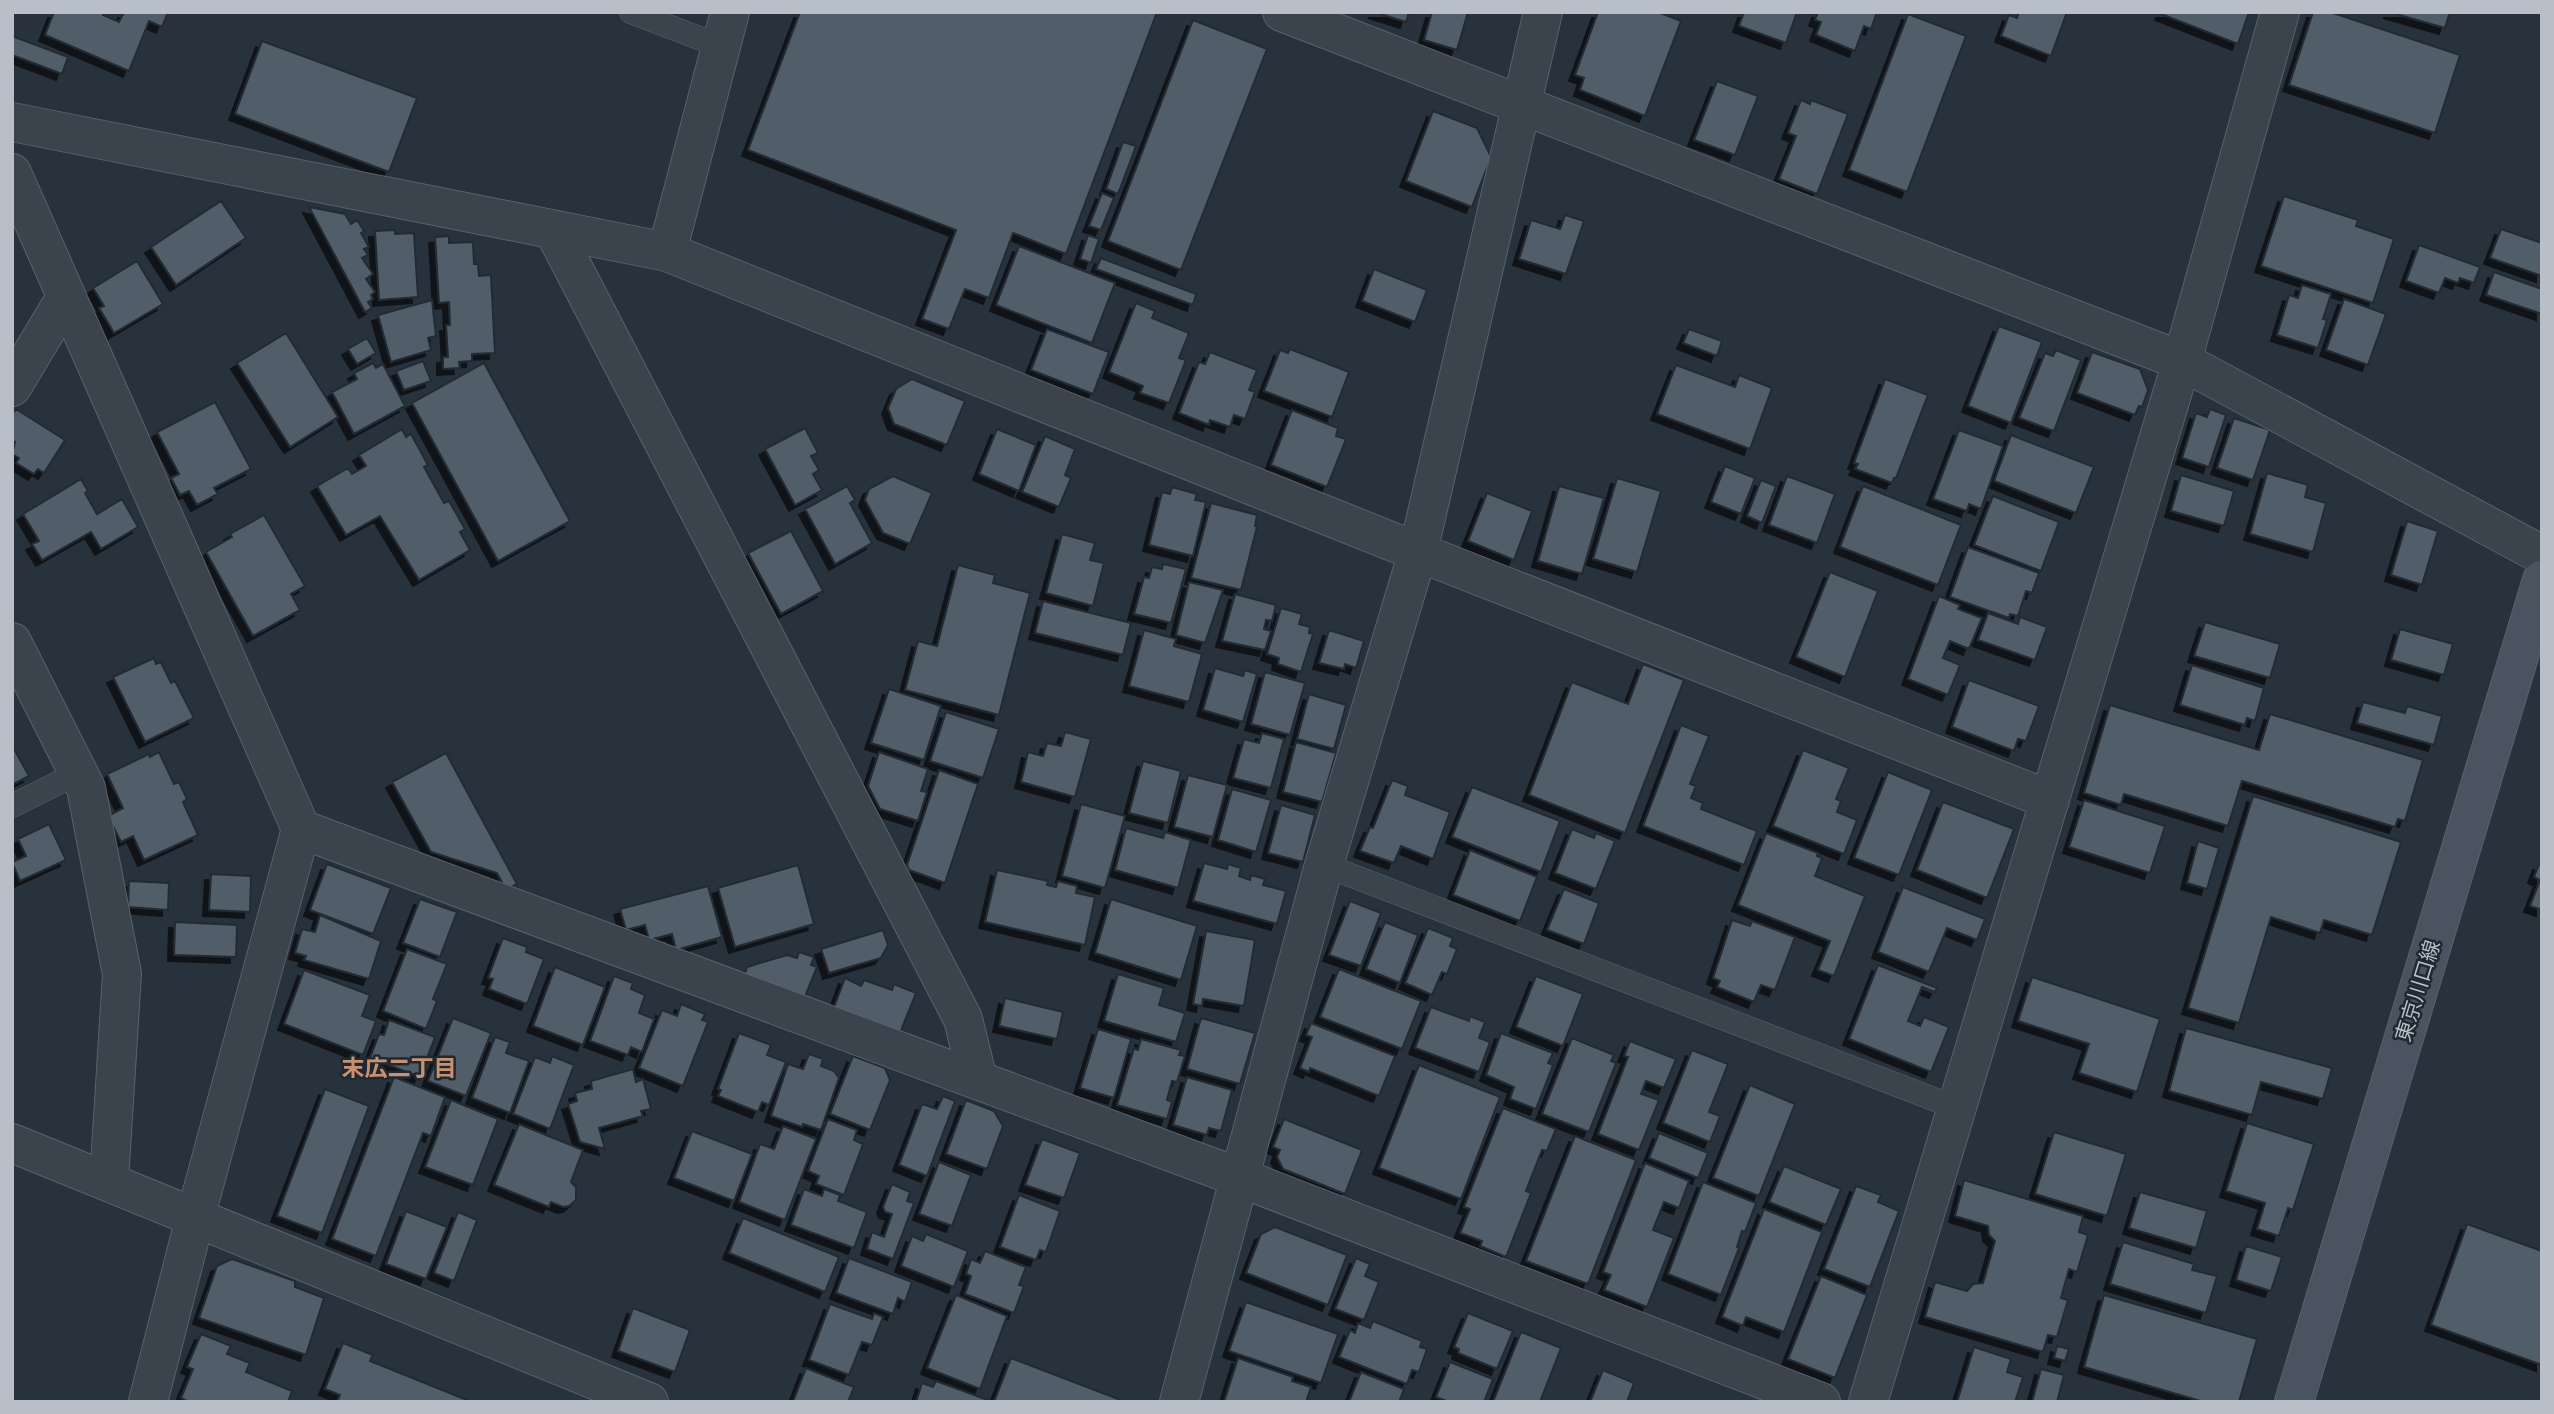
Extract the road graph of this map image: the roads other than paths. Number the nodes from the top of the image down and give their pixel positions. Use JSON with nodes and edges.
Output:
{"nodes":[{"id":1,"x":631,"y":12,"type":"edge"},
{"id":2,"x":1282,"y":12,"type":"edge"},
{"id":3,"x":1544,"y":12,"type":"edge"},
{"id":4,"x":2280,"y":12,"type":"edge"},
{"id":5,"x":725,"y":29,"type":"edge"},
{"id":6,"x":1521,"y":104,"type":"junction"},
{"id":7,"x":12,"y":122,"type":"edge"},
{"id":8,"x":12,"y":173,"type":"edge"},
{"id":9,"x":554,"y":231,"type":"junction"},
{"id":10,"x":667,"y":252,"type":"junction"},
{"id":11,"x":66,"y":297,"type":"junction"},
{"id":12,"x":2182,"y":361,"type":"junction"},
{"id":13,"x":12,"y":387,"type":"edge"},
{"id":14,"x":1418,"y":552,"type":"junction"},
{"id":15,"x":2542,"y":555,"type":"edge"},
{"id":16,"x":2542,"y":579,"type":"edge"},
{"id":17,"x":12,"y":642,"type":"edge"},
{"id":18,"x":78,"y":773,"type":"junction"},
{"id":19,"x":2050,"y":800,"type":"junction"},
{"id":20,"x":12,"y":806,"type":"edge"},
{"id":21,"x":301,"y":829,"type":"junction"},
{"id":22,"x":1324,"y":865,"type":"junction"},
{"id":23,"x":978,"y":1080,"type":"junction"},
{"id":24,"x":1956,"y":1108,"type":"junction"},
{"id":25,"x":12,"y":1143,"type":"edge"},
{"id":26,"x":1241,"y":1178,"type":"junction"},
{"id":27,"x":108,"y":1181,"type":"junction"},
{"id":28,"x":195,"y":1218,"type":"junction"},
{"id":29,"x":148,"y":1402,"type":"edge"},
{"id":30,"x":649,"y":1402,"type":"edge"},
{"id":31,"x":1179,"y":1402,"type":"edge"},
{"id":32,"x":1821,"y":1402,"type":"edge"},
{"id":33,"x":1867,"y":1402,"type":"edge"},
{"id":34,"x":2294,"y":1402,"type":"edge"}],
"edges":[{"from":1,"to":5,"type":"lane"},
{"from":2,"to":6,"type":"street"},
{"from":3,"to":6,"type":"street"},
{"from":4,"to":12,"type":"street"},
{"from":5,"to":10,"type":"street"},
{"from":6,"to":12,"type":"street"},
{"from":6,"to":14,"type":"street"},
{"from":7,"to":9,"type":"street"},
{"from":8,"to":11,"type":"street"},
{"from":9,"to":10,"type":"street"},
{"from":9,"to":23,"type":"street"},
{"from":10,"to":14,"type":"street"},
{"from":11,"to":13,"type":"street"},
{"from":11,"to":21,"type":"street"},
{"from":12,"to":15,"type":"street"},
{"from":12,"to":19,"type":"street"},
{"from":14,"to":19,"type":"street"},
{"from":14,"to":22,"type":"street"},
{"from":16,"to":34,"type":"main road","name":"東京川口線"},
{"from":17,"to":18,"type":"street"},
{"from":18,"to":20,"type":"lane"},
{"from":18,"to":27,"type":"street"},
{"from":19,"to":24,"type":"street"},
{"from":21,"to":23,"type":"street"},
{"from":21,"to":28,"type":"street"},
{"from":22,"to":24,"type":"lane"},
{"from":22,"to":26,"type":"street"},
{"from":23,"to":26,"type":"street"},
{"from":24,"to":33,"type":"street"},
{"from":25,"to":27,"type":"street"},
{"from":26,"to":31,"type":"street"},
{"from":26,"to":32,"type":"street"},
{"from":27,"to":28,"type":"street"},
{"from":28,"to":29,"type":"street"},
{"from":28,"to":30,"type":"street"}]}
